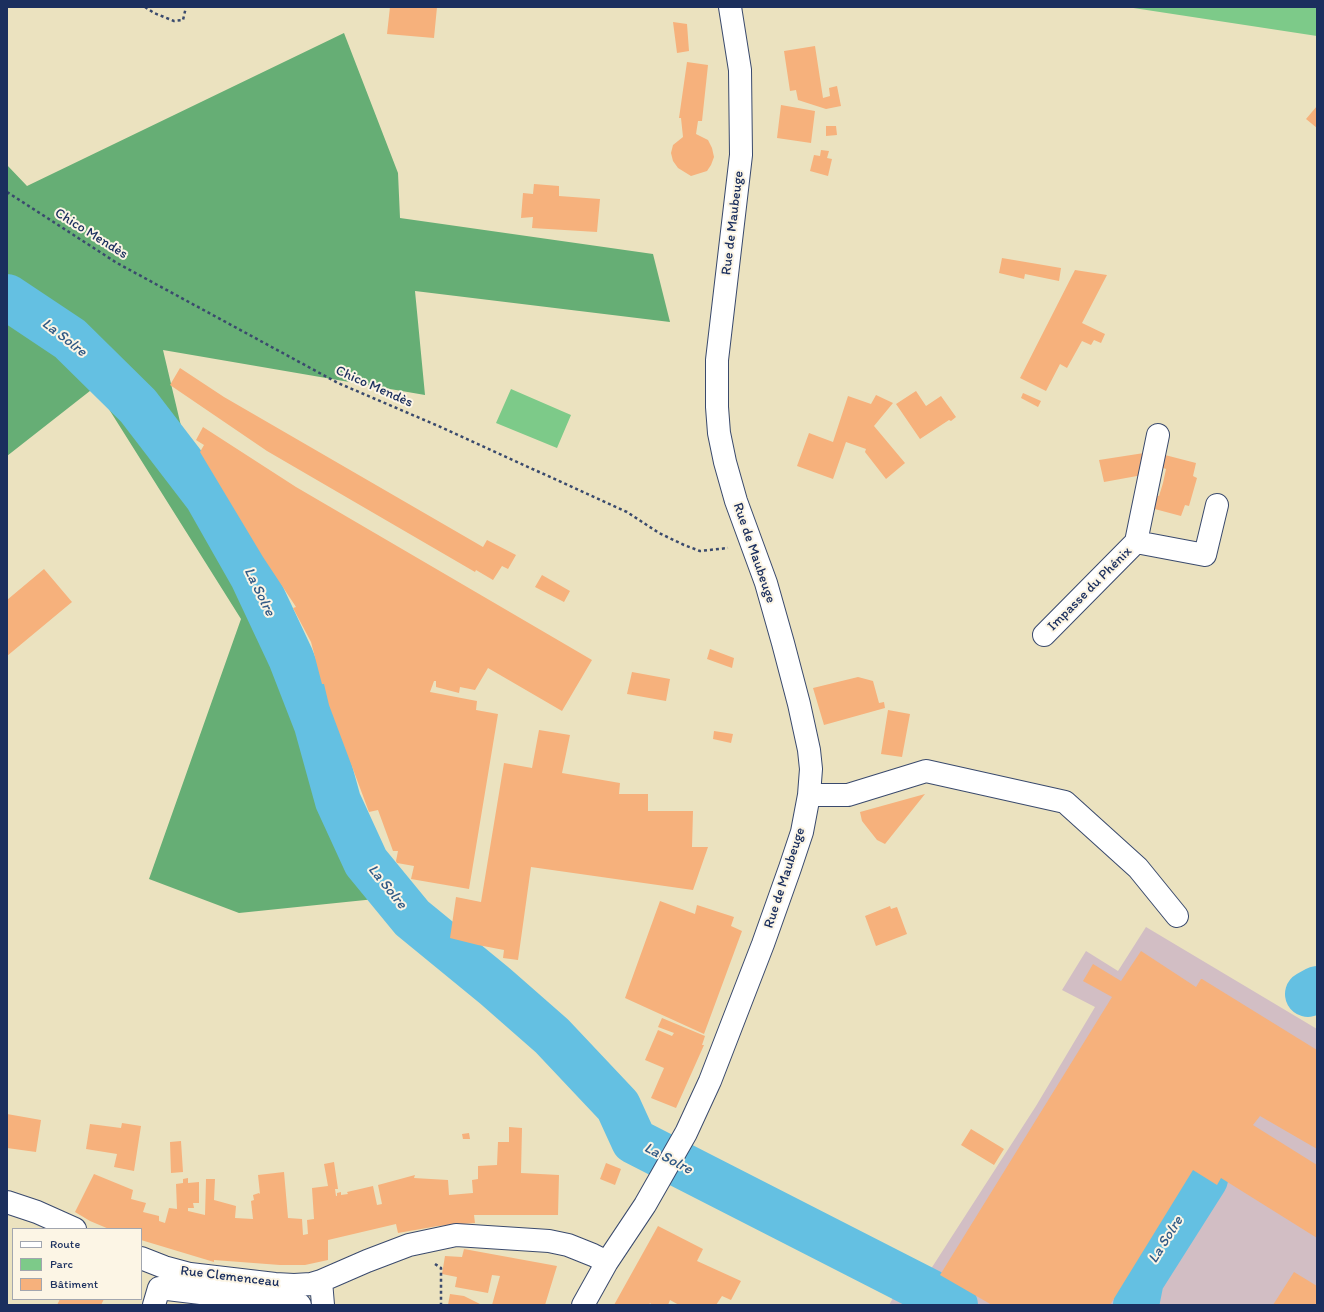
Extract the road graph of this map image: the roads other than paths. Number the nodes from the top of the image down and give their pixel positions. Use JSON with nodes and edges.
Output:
{"nodes":[{"id":1,"x":730,"y":7,"type":"edge"},
{"id":2,"x":1158,"y":435,"type":"dead end"},
{"id":3,"x":1217,"y":505,"type":"dead end"},
{"id":4,"x":1136,"y":542,"type":"junction"},
{"id":5,"x":1044,"y":635,"type":"dead end"},
{"id":6,"x":809,"y":795,"type":"junction"},
{"id":7,"x":1177,"y":916,"type":"dead end"},
{"id":8,"x":7,"y":1202,"type":"edge"},
{"id":9,"x":73,"y":1228,"type":"edge"},
{"id":10,"x":142,"y":1258,"type":"edge"},
{"id":11,"x":607,"y":1262,"type":"junction"},
{"id":12,"x":321,"y":1281,"type":"junction"},
{"id":13,"x":154,"y":1305,"type":"edge"},
{"id":14,"x":300,"y":1305,"type":"edge"},
{"id":15,"x":323,"y":1305,"type":"edge"},
{"id":16,"x":583,"y":1305,"type":"edge"}],
"edges":[{"from":1,"to":6,"type":"street","name":"Rue de Maubeuge"},
{"from":2,"to":4,"type":"street","name":"Impasse du Phénix"},
{"from":3,"to":4,"type":"street","name":"Impasse du Phénix"},
{"from":4,"to":5,"type":"street","name":"Impasse du Phénix"},
{"from":6,"to":7,"type":"street"},
{"from":6,"to":11,"type":"street","name":"Rue de Maubeuge"},
{"from":8,"to":9,"type":"street"},
{"from":10,"to":12,"type":"street","name":"Rue Clemenceau"},
{"from":11,"to":12,"type":"street","name":"Rue Clemenceau"},
{"from":11,"to":16,"type":"street","name":"Rue de Maubeuge"},
{"from":12,"to":15,"type":"street"},
{"from":13,"to":14,"type":"street"}]}
